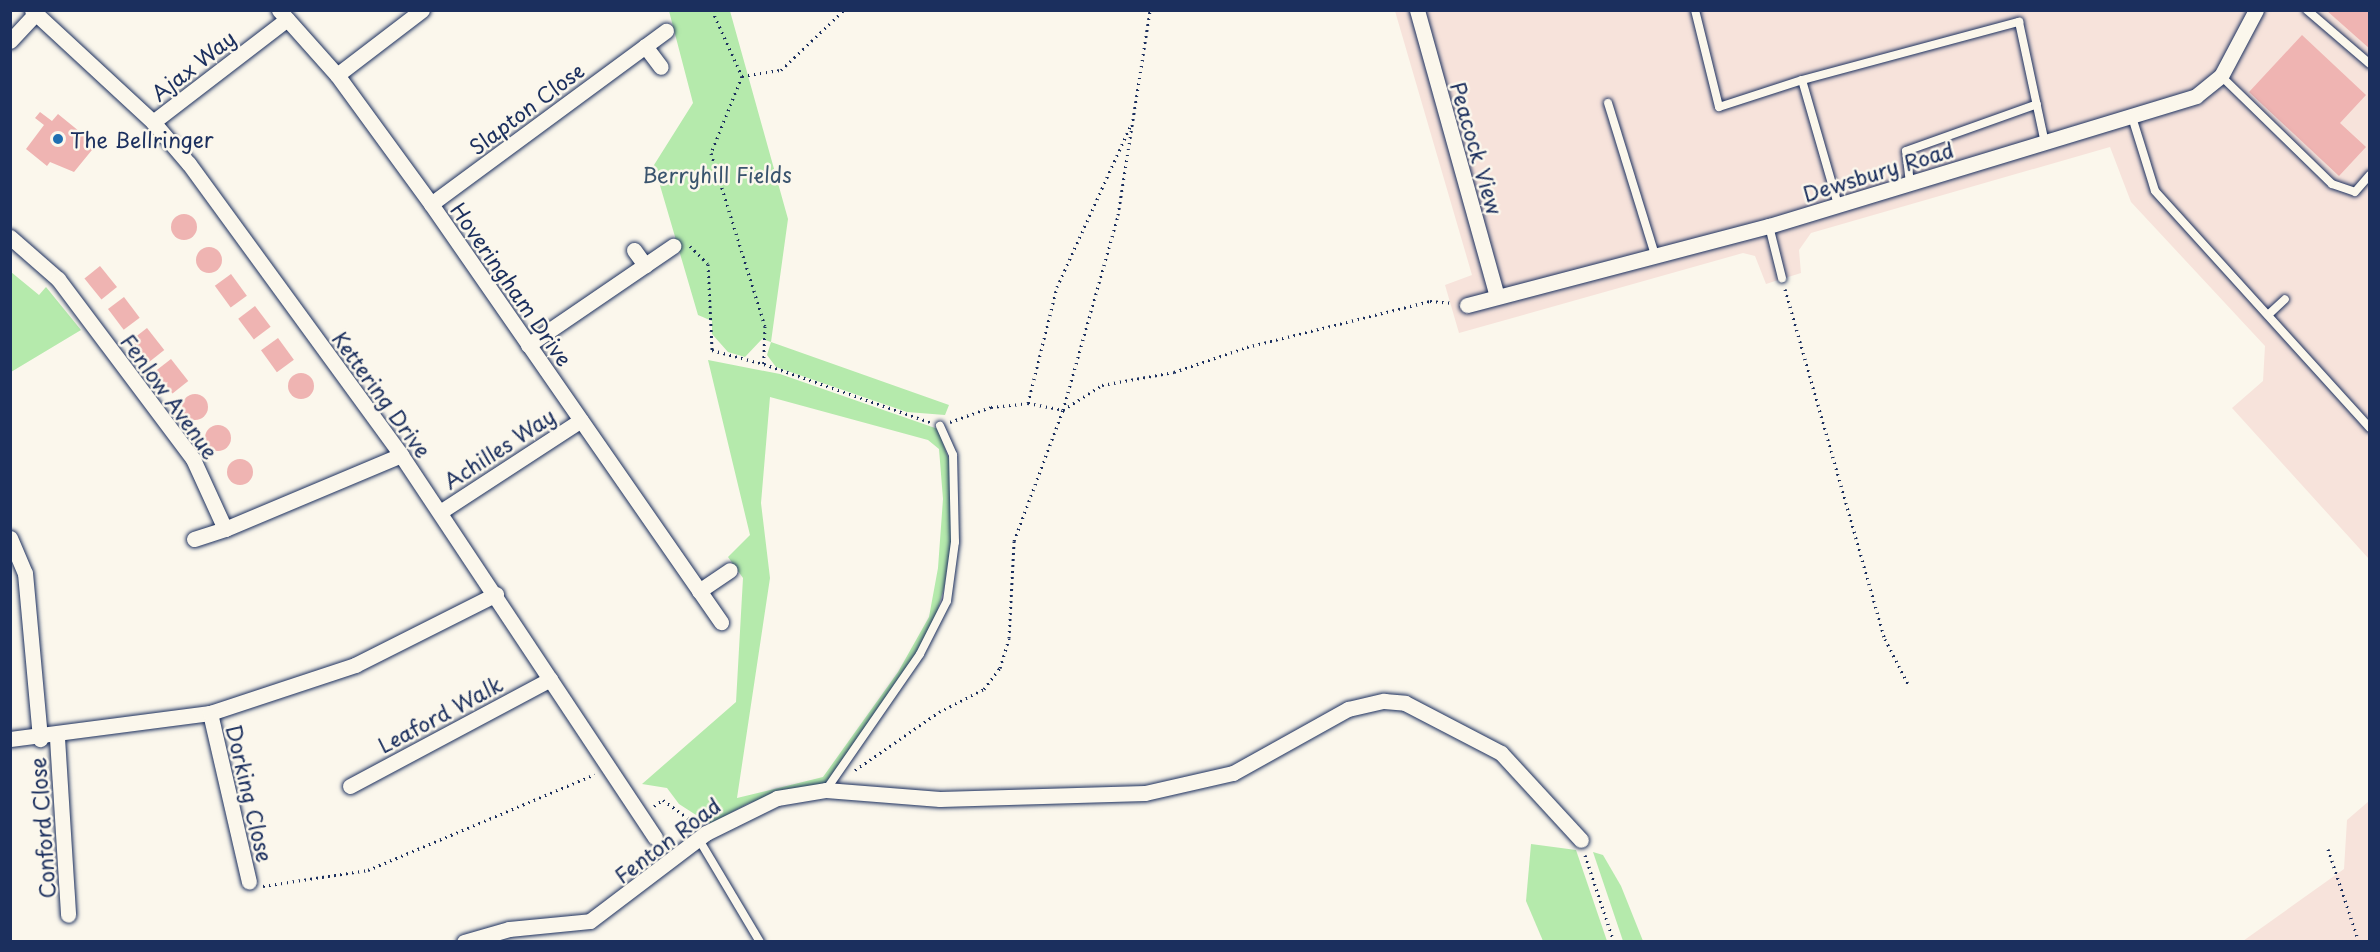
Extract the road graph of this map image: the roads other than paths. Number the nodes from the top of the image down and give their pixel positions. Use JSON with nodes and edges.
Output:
{"nodes":[{"id":1,"x":422,"y":10,"type":"edge"},
{"id":2,"x":1417,"y":10,"type":"edge"},
{"id":3,"x":1695,"y":10,"type":"edge"},
{"id":4,"x":2256,"y":10,"type":"edge"},
{"id":5,"x":2307,"y":10,"type":"edge"},
{"id":6,"x":33,"y":12,"type":"edge"},
{"id":7,"x":283,"y":15,"type":"edge"},
{"id":8,"x":666,"y":30,"type":"dead end"},
{"id":9,"x":10,"y":40,"type":"edge"},
{"id":10,"x":645,"y":46,"type":"junction"},
{"id":11,"x":2370,"y":64,"type":"edge"},
{"id":12,"x":660,"y":67,"type":"dead end"},
{"id":13,"x":337,"y":75,"type":"junction"},
{"id":14,"x":2221,"y":76,"type":"junction"},
{"id":15,"x":1802,"y":80,"type":"junction"},
{"id":16,"x":1608,"y":103,"type":"dead end"},
{"id":17,"x":2037,"y":104,"type":"junction"},
{"id":18,"x":2132,"y":117,"type":"junction"},
{"id":19,"x":153,"y":122,"type":"junction"},
{"id":20,"x":2045,"y":143,"type":"junction"},
{"id":21,"x":2370,"y":175,"type":"edge"},
{"id":22,"x":1910,"y":183,"type":"junction"},
{"id":23,"x":432,"y":204,"type":"junction"},
{"id":24,"x":1838,"y":205,"type":"junction"},
{"id":25,"x":1769,"y":225,"type":"junction"},
{"id":26,"x":10,"y":237,"type":"edge"},
{"id":27,"x":673,"y":246,"type":"road end"},
{"id":28,"x":634,"y":250,"type":"dead end"},
{"id":29,"x":1655,"y":255,"type":"junction"},
{"id":30,"x":645,"y":265,"type":"junction"},
{"id":31,"x":1782,"y":278,"type":"road end"},
{"id":32,"x":1497,"y":296,"type":"junction"},
{"id":33,"x":2285,"y":299,"type":"dead end"},
{"id":34,"x":1467,"y":304,"type":"road end"},
{"id":35,"x":2268,"y":315,"type":"junction"},
{"id":36,"x":528,"y":345,"type":"junction"},
{"id":37,"x":581,"y":420,"type":"junction"},
{"id":38,"x":940,"y":426,"type":"road end"},
{"id":39,"x":2370,"y":428,"type":"edge"},
{"id":40,"x":401,"y":455,"type":"junction"},
{"id":41,"x":440,"y":512,"type":"junction"},
{"id":42,"x":225,"y":529,"type":"junction"},
{"id":43,"x":10,"y":538,"type":"edge"},
{"id":44,"x":194,"y":539,"type":"dead end"},
{"id":45,"x":729,"y":570,"type":"dead end"},
{"id":46,"x":699,"y":591,"type":"junction"},
{"id":47,"x":496,"y":594,"type":"junction"},
{"id":48,"x":721,"y":622,"type":"dead end"},
{"id":49,"x":550,"y":679,"type":"junction"},
{"id":50,"x":210,"y":713,"type":"junction"},
{"id":51,"x":57,"y":738,"type":"junction"},
{"id":52,"x":40,"y":739,"type":"junction"},
{"id":53,"x":10,"y":740,"type":"edge"},
{"id":54,"x":350,"y":786,"type":"dead end"},
{"id":55,"x":826,"y":790,"type":"junction"},
{"id":56,"x":702,"y":836,"type":"junction"},
{"id":57,"x":655,"y":837,"type":"dead end"},
{"id":58,"x":1581,"y":840,"type":"road end"},
{"id":59,"x":249,"y":882,"type":"road end"},
{"id":60,"x":68,"y":915,"type":"dead end"},
{"id":61,"x":464,"y":942,"type":"edge"},
{"id":62,"x":760,"y":942,"type":"edge"}],
"edges":[{"from":1,"to":13,"type":"street"},
{"from":2,"to":32,"type":"street","name":"Peacock View"},
{"from":3,"to":15,"type":"lane"},
{"from":4,"to":14,"type":"street","name":"Dewsbury Road"},
{"from":5,"to":11,"type":"lane"},
{"from":6,"to":9,"type":"street"},
{"from":6,"to":19,"type":"street","name":"Kettering Drive"},
{"from":7,"to":13,"type":"street","name":"Hoveringham Drive"},
{"from":7,"to":19,"type":"street","name":"Ajax Way"},
{"from":8,"to":10,"type":"street","name":"Slapton Close"},
{"from":10,"to":12,"type":"street"},
{"from":10,"to":23,"type":"street","name":"Slapton Close"},
{"from":13,"to":23,"type":"street","name":"Hoveringham Drive"},
{"from":14,"to":18,"type":"street","name":"Dewsbury Road"},
{"from":14,"to":21,"type":"lane"},
{"from":15,"to":17,"type":"lane"},
{"from":15,"to":24,"type":"lane"},
{"from":16,"to":29,"type":"lane"},
{"from":17,"to":20,"type":"lane"},
{"from":17,"to":22,"type":"lane"},
{"from":18,"to":20,"type":"street","name":"Dewsbury Road"},
{"from":18,"to":35,"type":"lane"},
{"from":19,"to":40,"type":"street","name":"Kettering Drive"},
{"from":20,"to":22,"type":"street","name":"Dewsbury Road"},
{"from":22,"to":24,"type":"street","name":"Dewsbury Road"},
{"from":23,"to":36,"type":"street","name":"Hoveringham Drive"},
{"from":24,"to":25,"type":"street","name":"Dewsbury Road"},
{"from":25,"to":29,"type":"street","name":"Dewsbury Road"},
{"from":25,"to":31,"type":"lane"},
{"from":26,"to":42,"type":"street","name":"Fenlow Avenue"},
{"from":27,"to":30,"type":"street"},
{"from":28,"to":30,"type":"street"},
{"from":29,"to":32,"type":"street","name":"Dewsbury Road"},
{"from":30,"to":36,"type":"street"},
{"from":32,"to":34,"type":"street","name":"Dewsbury Road"},
{"from":33,"to":35,"type":"lane"},
{"from":35,"to":39,"type":"lane"},
{"from":36,"to":37,"type":"street","name":"Hoveringham Drive"},
{"from":37,"to":41,"type":"street","name":"Achilles Way"},
{"from":37,"to":46,"type":"street","name":"Hoveringham Drive"},
{"from":38,"to":55,"type":"lane"},
{"from":40,"to":41,"type":"street","name":"Kettering Drive"},
{"from":40,"to":42,"type":"street"},
{"from":41,"to":47,"type":"street","name":"Kettering Drive"},
{"from":42,"to":44,"type":"street"},
{"from":43,"to":52,"type":"street"},
{"from":45,"to":46,"type":"street"},
{"from":46,"to":48,"type":"street","name":"Hoveringham Drive"},
{"from":47,"to":49,"type":"street","name":"Kettering Drive"},
{"from":47,"to":50,"type":"street"},
{"from":49,"to":54,"type":"street","name":"Leaford Walk"},
{"from":49,"to":57,"type":"street","name":"Kettering Drive"},
{"from":50,"to":51,"type":"street"},
{"from":50,"to":59,"type":"street","name":"Dorking Close"},
{"from":51,"to":52,"type":"street"},
{"from":51,"to":60,"type":"street","name":"Conford Close"},
{"from":52,"to":53,"type":"street"},
{"from":55,"to":56,"type":"street","name":"Fenton Road"},
{"from":55,"to":58,"type":"street","name":"Fenton Road"},
{"from":56,"to":61,"type":"street","name":"Fenton Road"},
{"from":56,"to":62,"type":"lane"}]}
